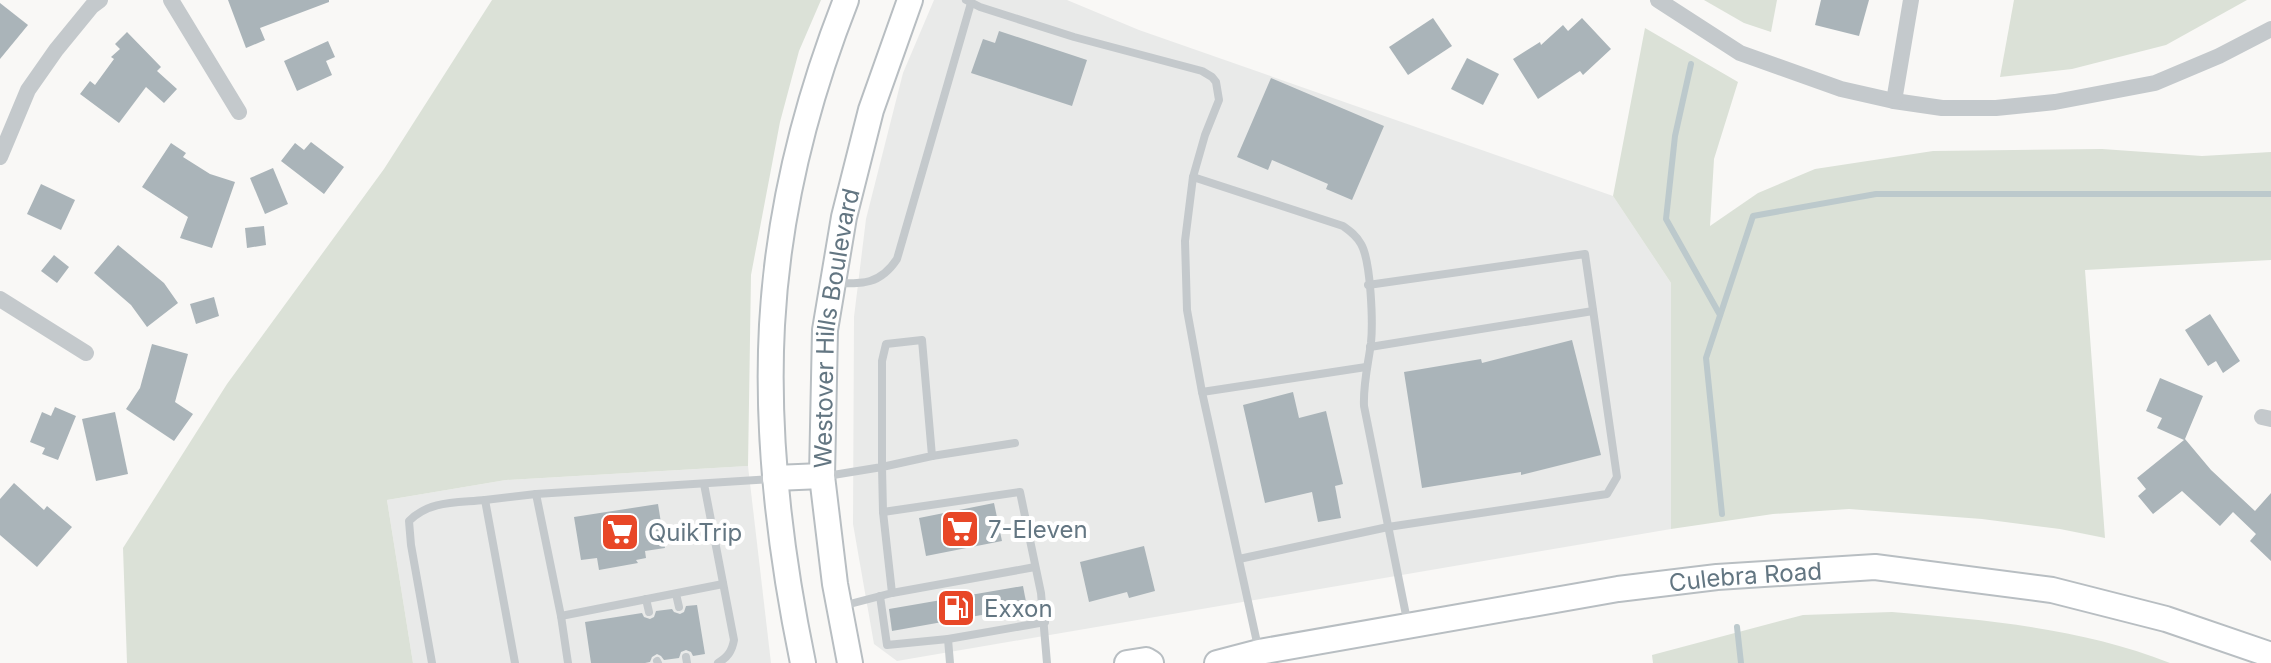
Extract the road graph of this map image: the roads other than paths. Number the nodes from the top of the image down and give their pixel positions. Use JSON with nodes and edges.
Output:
{"nodes":[{"id":1,"x":100,"y":0,"type":"edge"},
{"id":2,"x":171,"y":0,"type":"edge"},
{"id":3,"x":846,"y":0,"type":"edge"},
{"id":4,"x":910,"y":0,"type":"edge"},
{"id":5,"x":1658,"y":0,"type":"edge"},
{"id":6,"x":1911,"y":0,"type":"edge"},
{"id":7,"x":969,"y":1,"type":"edge"},
{"id":8,"x":2271,"y":29,"type":"edge"},
{"id":9,"x":1894,"y":101,"type":"junction"},
{"id":10,"x":239,"y":112,"type":"dead end"},
{"id":11,"x":0,"y":157,"type":"edge"},
{"id":12,"x":1193,"y":177,"type":"junction"},
{"id":13,"x":833,"y":282,"type":"junction"},
{"id":14,"x":1368,"y":285,"type":"junction"},
{"id":15,"x":0,"y":299,"type":"edge"},
{"id":16,"x":1593,"y":311,"type":"junction"},
{"id":17,"x":1370,"y":347,"type":"junction"},
{"id":18,"x":86,"y":353,"type":"dead end"},
{"id":19,"x":1366,"y":367,"type":"junction"},
{"id":20,"x":1202,"y":392,"type":"junction"},
{"id":21,"x":1015,"y":443,"type":"dead end"},
{"id":22,"x":932,"y":456,"type":"junction"},
{"id":23,"x":882,"y":467,"type":"junction"},
{"id":24,"x":822,"y":476,"type":"junction"},
{"id":25,"x":775,"y":478,"type":"junction"},
{"id":26,"x":704,"y":484,"type":"junction"},
{"id":27,"x":536,"y":494,"type":"junction"},
{"id":28,"x":485,"y":500,"type":"junction"},
{"id":29,"x":883,"y":512,"type":"junction"},
{"id":30,"x":1388,"y":527,"type":"junction"},
{"id":31,"x":1239,"y":559,"type":"junction"},
{"id":32,"x":1035,"y":567,"type":"junction"},
{"id":33,"x":723,"y":584,"type":"junction"},
{"id":34,"x":892,"y":593,"type":"junction"},
{"id":35,"x":676,"y":594,"type":"junction"},
{"id":36,"x":880,"y":596,"type":"junction"},
{"id":37,"x":646,"y":599,"type":"junction"},
{"id":38,"x":614,"y":605,"type":"junction"},
{"id":39,"x":840,"y":606,"type":"junction"},
{"id":40,"x":679,"y":607,"type":"dead end"},
{"id":41,"x":649,"y":612,"type":"dead end"},
{"id":42,"x":561,"y":616,"type":"junction"},
{"id":43,"x":616,"y":618,"type":"dead end"},
{"id":44,"x":1045,"y":622,"type":"junction"},
{"id":45,"x":1408,"y":625,"type":"junction"},
{"id":46,"x":948,"y":639,"type":"junction"},
{"id":47,"x":1259,"y":652,"type":"junction"},
{"id":48,"x":2271,"y":655,"type":"edge"},
{"id":49,"x":432,"y":663,"type":"edge"},
{"id":50,"x":515,"y":663,"type":"edge"},
{"id":51,"x":568,"y":663,"type":"edge"},
{"id":52,"x":718,"y":663,"type":"edge"},
{"id":53,"x":803,"y":663,"type":"edge"},
{"id":54,"x":850,"y":663,"type":"edge"},
{"id":55,"x":950,"y":663,"type":"edge"},
{"id":56,"x":1047,"y":663,"type":"edge"},
{"id":57,"x":1127,"y":663,"type":"edge"},
{"id":58,"x":1151,"y":663,"type":"edge"},
{"id":59,"x":1217,"y":663,"type":"edge"}],
"edges":[{"from":1,"to":11,"type":"street"},
{"from":2,"to":10,"type":"street"},
{"from":3,"to":25,"type":"main road","name":"Westover Hills Boulevard"},
{"from":4,"to":13,"type":"main road","name":"Westover Hills Boulevard"},
{"from":5,"to":9,"type":"street"},
{"from":6,"to":9,"type":"street"},
{"from":7,"to":12,"type":"lane"},
{"from":7,"to":13,"type":"lane"},
{"from":8,"to":9,"type":"street"},
{"from":12,"to":14,"type":"lane"},
{"from":12,"to":20,"type":"lane"},
{"from":13,"to":24,"type":"main road","name":"Westover Hills Boulevard"},
{"from":14,"to":16,"type":"lane"},
{"from":14,"to":17,"type":"lane"},
{"from":15,"to":18,"type":"street"},
{"from":16,"to":17,"type":"lane"},
{"from":16,"to":30,"type":"lane"},
{"from":17,"to":19,"type":"lane"},
{"from":19,"to":20,"type":"lane"},
{"from":19,"to":30,"type":"lane"},
{"from":20,"to":31,"type":"lane"},
{"from":21,"to":22,"type":"lane"},
{"from":22,"to":23,"type":"lane"},
{"from":22,"to":23,"type":"lane"},
{"from":23,"to":24,"type":"lane"},
{"from":23,"to":29,"type":"lane"},
{"from":24,"to":25,"type":"main road"},
{"from":24,"to":39,"type":"main road","name":"Westover Hills Boulevard"},
{"from":25,"to":26,"type":"lane"},
{"from":25,"to":53,"type":"main road","name":"Westover Hills Boulevard"},
{"from":26,"to":27,"type":"lane"},
{"from":26,"to":33,"type":"lane"},
{"from":27,"to":28,"type":"lane"},
{"from":27,"to":42,"type":"lane"},
{"from":28,"to":49,"type":"lane"},
{"from":28,"to":50,"type":"lane"},
{"from":29,"to":32,"type":"lane"},
{"from":29,"to":34,"type":"lane"},
{"from":30,"to":31,"type":"lane"},
{"from":30,"to":45,"type":"lane"},
{"from":31,"to":47,"type":"lane"},
{"from":32,"to":34,"type":"lane"},
{"from":32,"to":44,"type":"lane"},
{"from":33,"to":35,"type":"lane"},
{"from":33,"to":52,"type":"lane"},
{"from":34,"to":36,"type":"lane"},
{"from":35,"to":37,"type":"lane"},
{"from":35,"to":40,"type":"lane"},
{"from":36,"to":39,"type":"lane"},
{"from":36,"to":46,"type":"lane"},
{"from":37,"to":38,"type":"lane"},
{"from":37,"to":41,"type":"lane"},
{"from":38,"to":42,"type":"lane"},
{"from":38,"to":43,"type":"lane"},
{"from":39,"to":54,"type":"main road","name":"Westover Hills Boulevard"},
{"from":42,"to":51,"type":"lane"},
{"from":44,"to":46,"type":"lane"},
{"from":44,"to":56,"type":"lane"},
{"from":45,"to":47,"type":"main road","name":"Culebra Road"},
{"from":45,"to":48,"type":"main road","name":"Culebra Road"},
{"from":46,"to":55,"type":"lane"},
{"from":47,"to":59,"type":"main road","name":"Culebra Road"},
{"from":57,"to":58,"type":"main road"}]}
